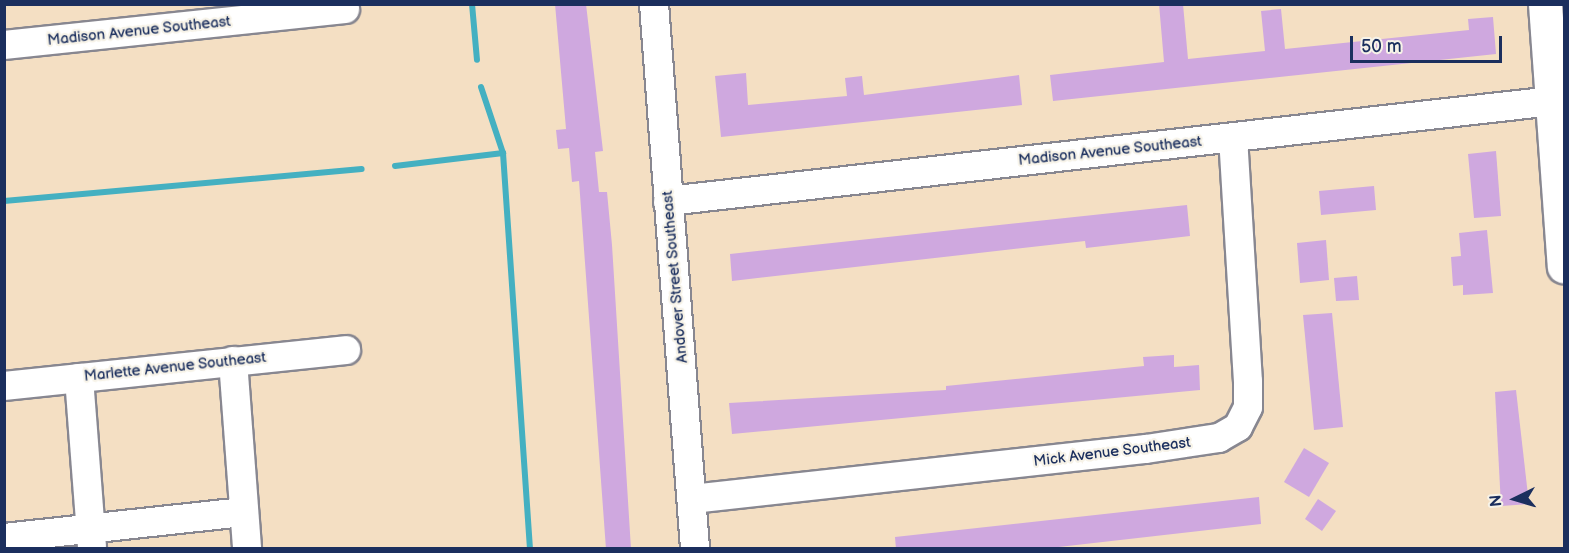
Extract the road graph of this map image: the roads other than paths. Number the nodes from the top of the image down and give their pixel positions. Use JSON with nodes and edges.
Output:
{"nodes":[{"id":1,"x":654,"y":4,"type":"edge"},
{"id":2,"x":1545,"y":4,"type":"edge"},
{"id":3,"x":345,"y":9,"type":"dead end"},
{"id":4,"x":246,"y":12,"type":"edge"},
{"id":5,"x":4,"y":45,"type":"edge"},
{"id":6,"x":1552,"y":101,"type":"junction"},
{"id":7,"x":1233,"y":137,"type":"junction"},
{"id":8,"x":668,"y":201,"type":"junction"},
{"id":9,"x":1564,"y":266,"type":"edge"},
{"id":10,"x":346,"y":350,"type":"dead end"},
{"id":11,"x":233,"y":361,"type":"junction"},
{"id":12,"x":79,"y":378,"type":"junction"},
{"id":13,"x":4,"y":386,"type":"edge"},
{"id":14,"x":692,"y":499,"type":"junction"},
{"id":15,"x":244,"y":512,"type":"junction"},
{"id":16,"x":4,"y":538,"type":"edge"},
{"id":17,"x":92,"y":539,"type":"edge"},
{"id":18,"x":247,"y":549,"type":"edge"},
{"id":19,"x":695,"y":549,"type":"edge"}],
"edges":[{"from":1,"to":8,"type":"street","name":"Andover Street Southeast"},
{"from":2,"to":6,"type":"main road"},
{"from":3,"to":4,"type":"street","name":"Madison Avenue Southeast"},
{"from":4,"to":5,"type":"street","name":"Madison Avenue Southeast"},
{"from":6,"to":7,"type":"street","name":"Madison Avenue Southeast"},
{"from":6,"to":9,"type":"main road"},
{"from":7,"to":8,"type":"street","name":"Madison Avenue Southeast"},
{"from":7,"to":14,"type":"street","name":"Mick Avenue Southeast"},
{"from":8,"to":14,"type":"street","name":"Andover Street Southeast"},
{"from":10,"to":11,"type":"street","name":"Marlette Avenue Southeast"},
{"from":11,"to":12,"type":"street","name":"Marlette Avenue Southeast"},
{"from":11,"to":15,"type":"street"},
{"from":12,"to":13,"type":"street","name":"Marlette Avenue Southeast"},
{"from":12,"to":17,"type":"street"},
{"from":14,"to":19,"type":"street","name":"Andover Street Southeast"},
{"from":15,"to":17,"type":"street"},
{"from":15,"to":18,"type":"street"},
{"from":16,"to":17,"type":"street"}]}
